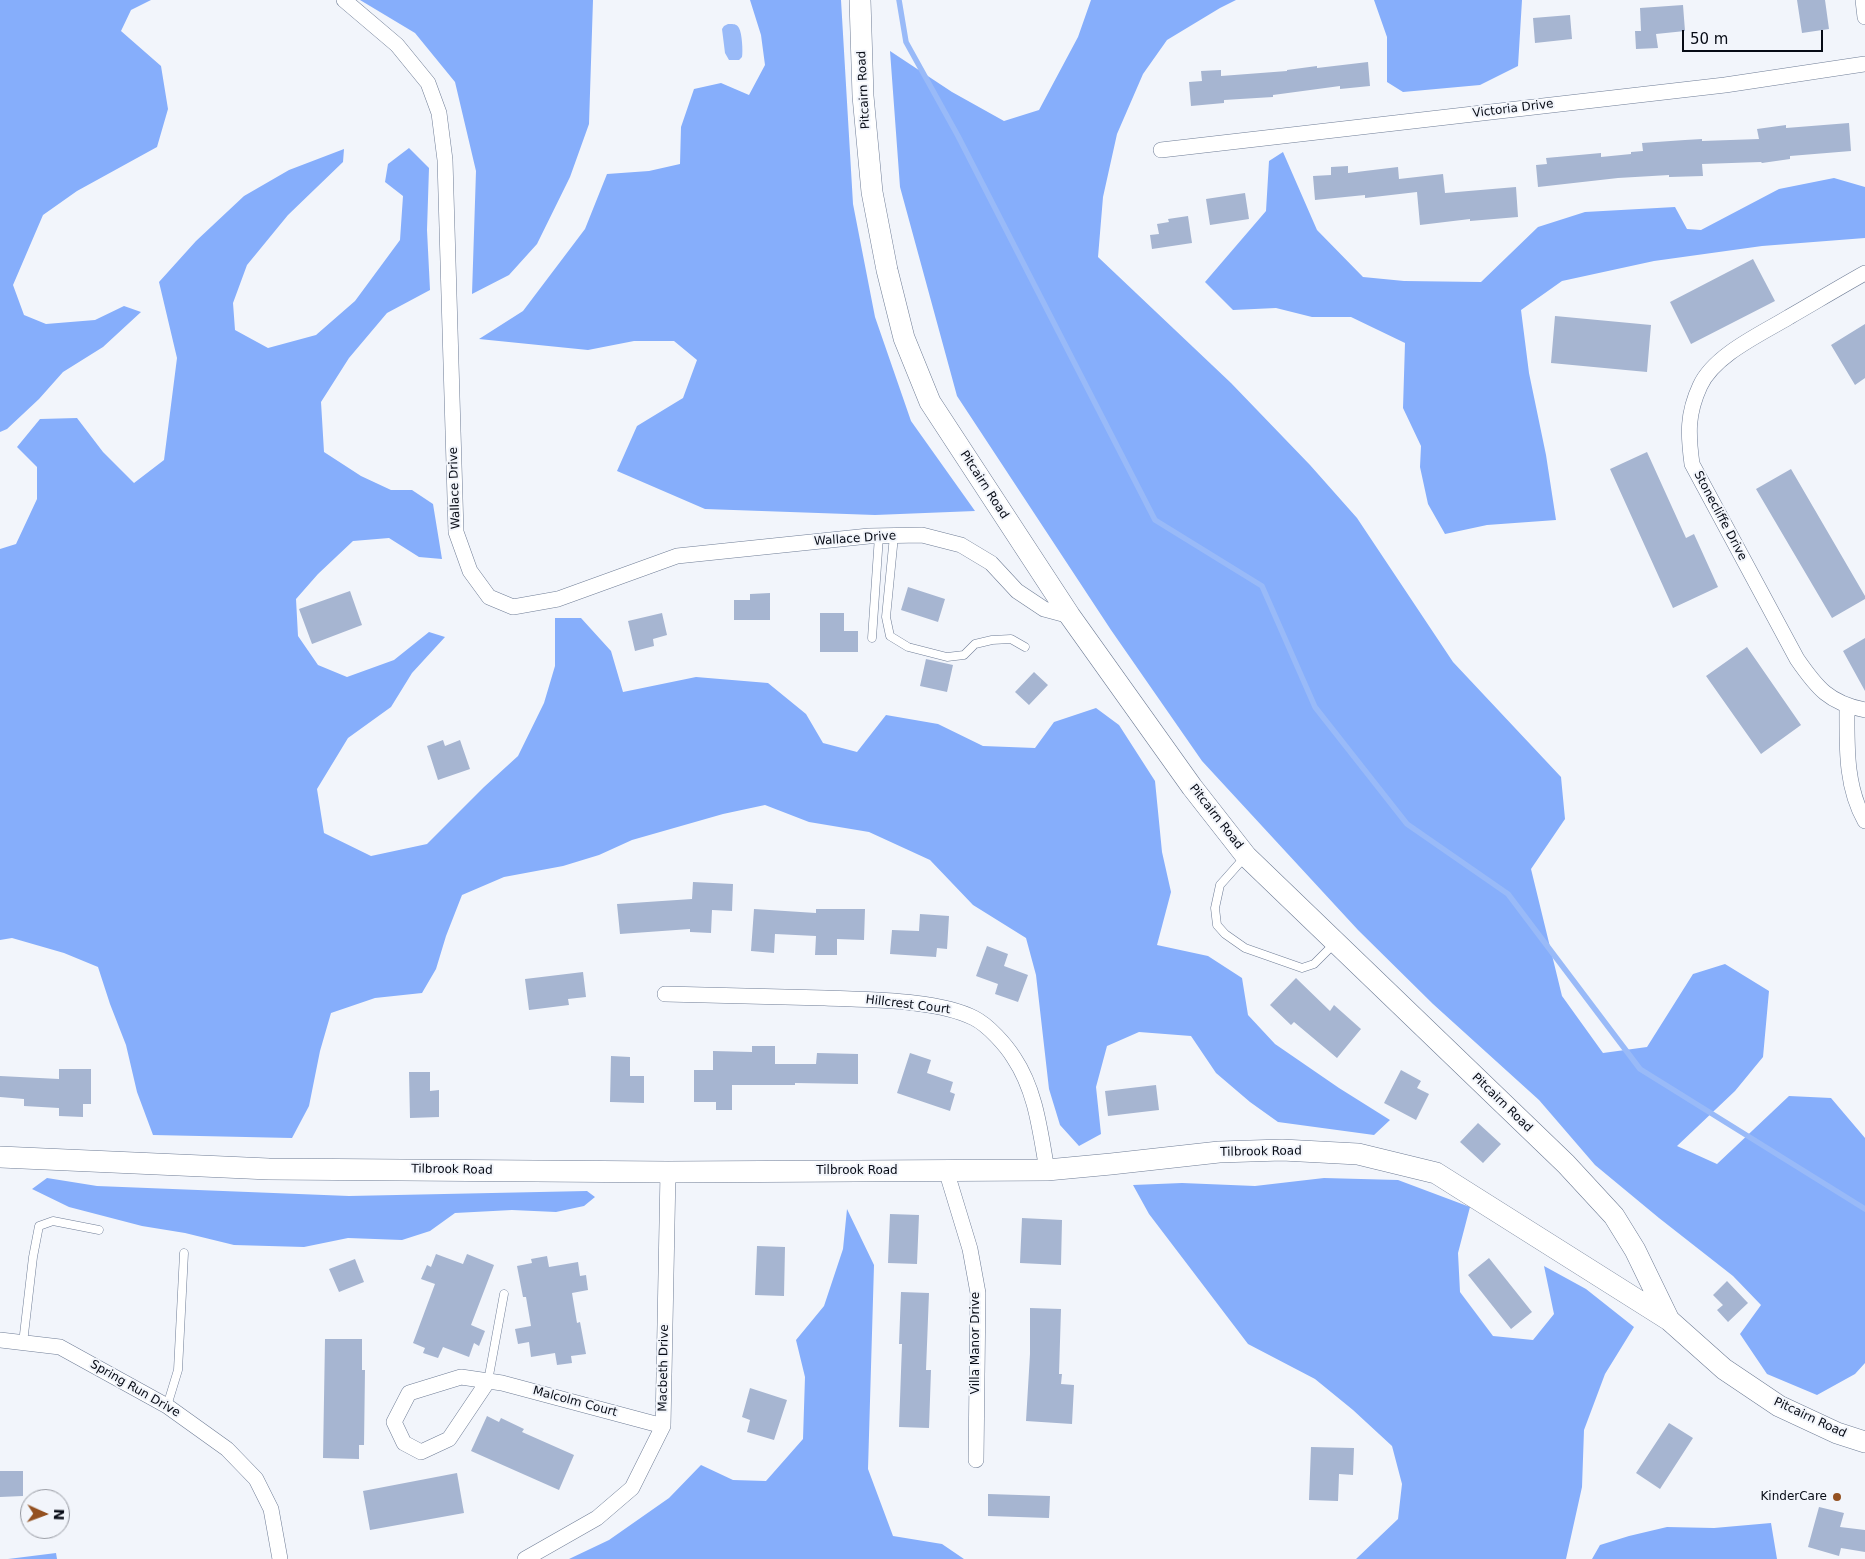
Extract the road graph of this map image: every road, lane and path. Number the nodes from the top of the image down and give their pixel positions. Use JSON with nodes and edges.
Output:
{"nodes":[{"id":1,"x":344,"y":0,"type":"edge"},
{"id":2,"x":860,"y":0,"type":"edge"},
{"id":3,"x":1863,"y":0,"type":"edge"},
{"id":4,"x":1865,"y":17,"type":"edge"},
{"id":5,"x":1865,"y":64,"type":"edge"},
{"id":6,"x":1161,"y":150,"type":"dead end"},
{"id":7,"x":1865,"y":273,"type":"edge"},
{"id":8,"x":879,"y":536,"type":"junction"},
{"id":9,"x":894,"y":536,"type":"junction"},
{"id":10,"x":1070,"y":616,"type":"junction"},
{"id":11,"x":872,"y":638,"type":"dead end"},
{"id":12,"x":1025,"y":647,"type":"dead end"},
{"id":13,"x":1847,"y":706,"type":"junction"},
{"id":14,"x":1865,"y":710,"type":"edge"},
{"id":15,"x":1865,"y":821,"type":"edge"},
{"id":16,"x":1246,"y":856,"type":"junction"},
{"id":17,"x":1337,"y":942,"type":"junction"},
{"id":18,"x":665,"y":994,"type":"dead end"},
{"id":19,"x":0,"y":1157,"type":"edge"},
{"id":20,"x":946,"y":1170,"type":"junction"},
{"id":21,"x":1047,"y":1170,"type":"junction"},
{"id":22,"x":668,"y":1172,"type":"junction"},
{"id":23,"x":99,"y":1230,"type":"dead end"},
{"id":24,"x":184,"y":1252,"type":"dead end"},
{"id":25,"x":504,"y":1294,"type":"dead end"},
{"id":26,"x":1669,"y":1320,"type":"junction"},
{"id":27,"x":0,"y":1340,"type":"edge"},
{"id":28,"x":23,"y":1343,"type":"junction"},
{"id":29,"x":488,"y":1381,"type":"junction"},
{"id":30,"x":167,"y":1406,"type":"junction"},
{"id":31,"x":663,"y":1426,"type":"junction"},
{"id":32,"x":1865,"y":1442,"type":"edge"},
{"id":33,"x":976,"y":1460,"type":"dead end"},
{"id":34,"x":280,"y":1559,"type":"edge"},
{"id":35,"x":525,"y":1559,"type":"edge"}],
"edges":[{"from":1,"to":8,"type":"street","name":"Wallace Drive"},
{"from":2,"to":10,"type":"street","name":"Pitcairn Road"},
{"from":3,"to":4,"type":"street"},
{"from":5,"to":6,"type":"street","name":"Victoria Drive"},
{"from":7,"to":13,"type":"street","name":"Stonecliffe Drive"},
{"from":8,"to":9,"type":"street","name":"Wallace Drive"},
{"from":8,"to":11,"type":"lane"},
{"from":9,"to":10,"type":"street","name":"Wallace Drive"},
{"from":9,"to":12,"type":"lane"},
{"from":10,"to":16,"type":"street","name":"Pitcairn Road"},
{"from":13,"to":14,"type":"street","name":"Stonecliffe Drive"},
{"from":13,"to":15,"type":"street"},
{"from":16,"to":17,"type":"street","name":"Pitcairn Road"},
{"from":16,"to":17,"type":"lane"},
{"from":17,"to":26,"type":"street","name":"Pitcairn Road"},
{"from":18,"to":21,"type":"street","name":"Hillcrest Court"},
{"from":19,"to":22,"type":"street","name":"Tilbrook Road"},
{"from":20,"to":21,"type":"street","name":"Tilbrook Road"},
{"from":20,"to":22,"type":"street","name":"Tilbrook Road"},
{"from":20,"to":33,"type":"street","name":"Villa Manor Drive"},
{"from":21,"to":26,"type":"street","name":"Tilbrook Road"},
{"from":22,"to":31,"type":"street","name":"Macbeth Drive"},
{"from":23,"to":28,"type":"lane"},
{"from":24,"to":30,"type":"lane"},
{"from":25,"to":29,"type":"lane"},
{"from":26,"to":32,"type":"street","name":"Pitcairn Road"},
{"from":27,"to":28,"type":"street","name":"Spring Run Drive"},
{"from":28,"to":30,"type":"street","name":"Spring Run Drive"},
{"from":29,"to":29,"type":"street","name":"Malcolm Court"},
{"from":29,"to":31,"type":"street","name":"Malcolm Court"},
{"from":30,"to":34,"type":"street","name":"Spring Run Drive"},
{"from":31,"to":35,"type":"street","name":"Macbeth Drive"}]}
